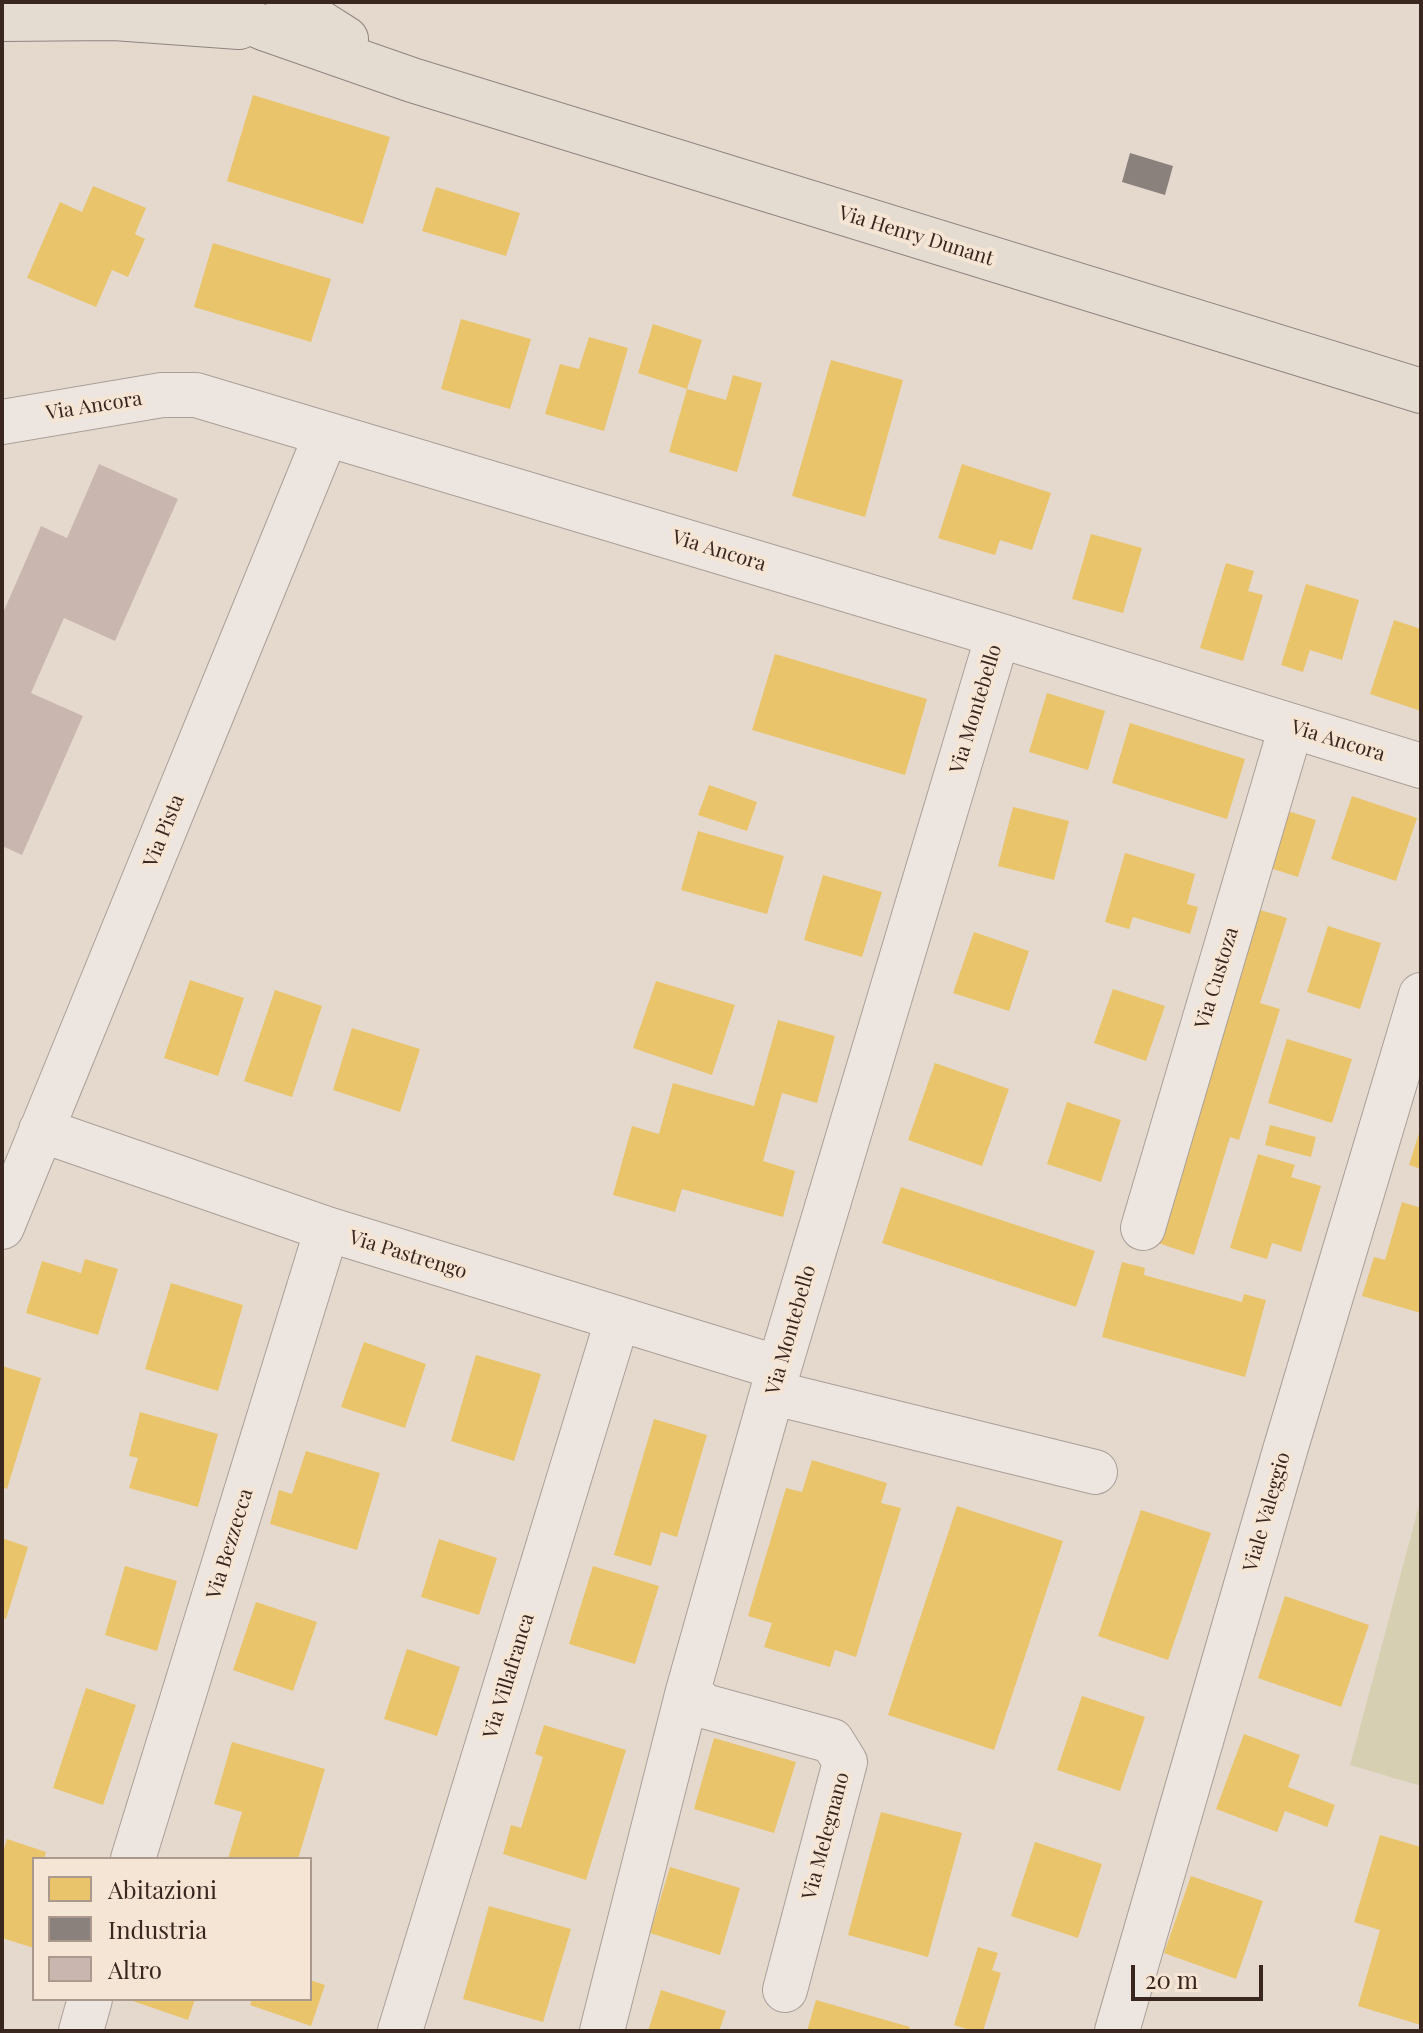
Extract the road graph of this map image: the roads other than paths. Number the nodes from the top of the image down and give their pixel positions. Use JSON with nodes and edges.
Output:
{"nodes":[{"id":1,"x":203,"y":2,"type":"edge"},
{"id":2,"x":277,"y":16,"type":"edge"},
{"id":3,"x":2,"y":19,"type":"edge"},
{"id":4,"x":1421,"y":391,"type":"edge"},
{"id":5,"x":4,"y":420,"type":"edge"},
{"id":6,"x":326,"y":435,"type":"junction"},
{"id":7,"x":998,"y":635,"type":"junction"},
{"id":8,"x":1291,"y":727,"type":"junction"},
{"id":9,"x":1421,"y":766,"type":"edge"},
{"id":10,"x":1421,"y":995,"type":"edge"},
{"id":11,"x":41,"y":1130,"type":"junction"},
{"id":12,"x":2,"y":1227,"type":"edge"},
{"id":13,"x":1143,"y":1228,"type":"dead end"},
{"id":14,"x":327,"y":1229,"type":"junction"},
{"id":15,"x":617,"y":1321,"type":"junction"},
{"id":16,"x":776,"y":1380,"type":"junction"},
{"id":17,"x":1095,"y":1472,"type":"dead end"},
{"id":18,"x":688,"y":1691,"type":"junction"},
{"id":19,"x":134,"y":1857,"type":"edge"},
{"id":20,"x":785,"y":1990,"type":"dead end"},
{"id":21,"x":89,"y":2001,"type":"edge"},
{"id":22,"x":81,"y":2031,"type":"edge"},
{"id":23,"x":400,"y":2031,"type":"edge"},
{"id":24,"x":602,"y":2031,"type":"edge"},
{"id":25,"x":1117,"y":2031,"type":"edge"}],
"edges":[{"from":1,"to":2,"type":"main road"},
{"from":2,"to":3,"type":"main road"},
{"from":2,"to":4,"type":"main road","name":"Via Henry Dunant"},
{"from":5,"to":6,"type":"street","name":"Via Ancora"},
{"from":6,"to":7,"type":"street","name":"Via Ancora"},
{"from":6,"to":11,"type":"street","name":"Via Pista"},
{"from":7,"to":8,"type":"street","name":"Via Ancora"},
{"from":7,"to":16,"type":"street","name":"Via Montebello"},
{"from":8,"to":9,"type":"street","name":"Via Ancora"},
{"from":8,"to":13,"type":"street","name":"Via Custoza"},
{"from":10,"to":25,"type":"street","name":"Viale Valeggio"},
{"from":11,"to":12,"type":"street","name":"Via Pista"},
{"from":11,"to":14,"type":"street","name":"Via Pastrengo"},
{"from":14,"to":15,"type":"street","name":"Via Pastrengo"},
{"from":14,"to":19,"type":"street","name":"Via Bezzecca"},
{"from":15,"to":16,"type":"street","name":"Via Pastrengo"},
{"from":15,"to":23,"type":"street","name":"Via Villafranca"},
{"from":16,"to":17,"type":"street","name":"Via Pastrengo"},
{"from":16,"to":18,"type":"street","name":"Via Montebello"},
{"from":18,"to":20,"type":"street","name":"Via Melegnano"},
{"from":18,"to":24,"type":"street","name":"Via Montebello"},
{"from":21,"to":22,"type":"street"}]}
